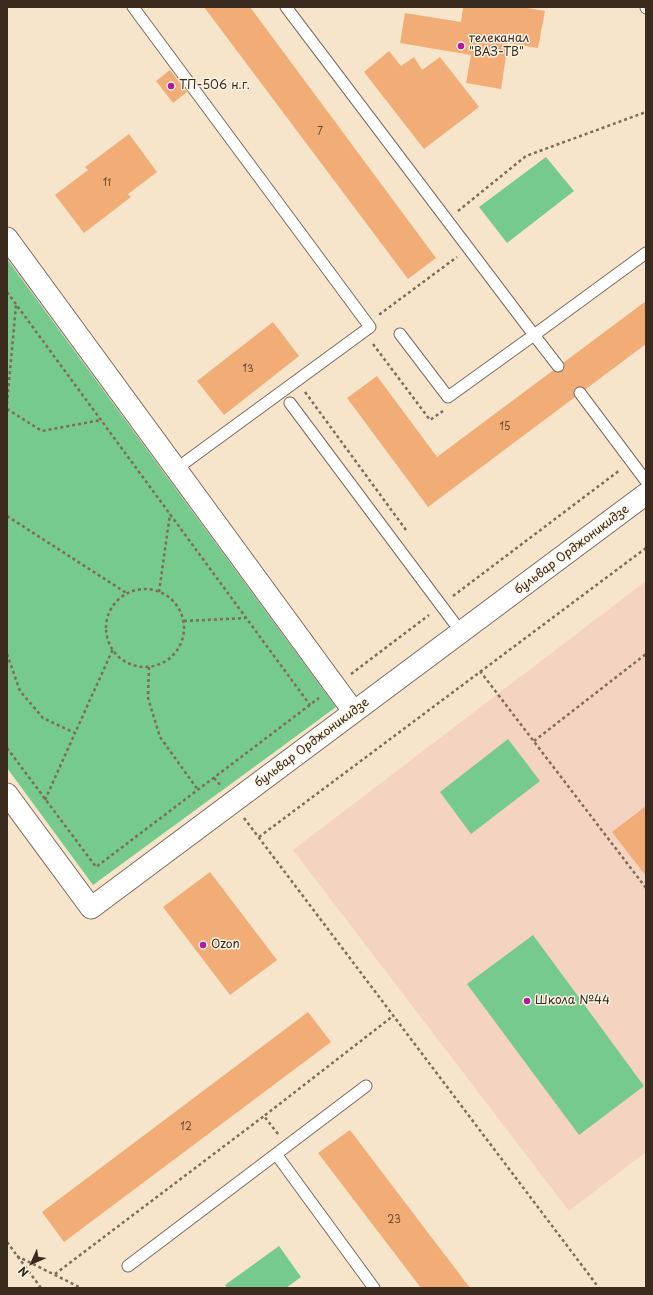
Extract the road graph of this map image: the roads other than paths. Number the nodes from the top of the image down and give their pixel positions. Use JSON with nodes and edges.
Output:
{"nodes":[{"id":1,"x":133,"y":7,"type":"edge"},
{"id":2,"x":286,"y":7,"type":"edge"},
{"id":3,"x":7,"y":238,"type":"edge"},
{"id":4,"x":646,"y":253,"type":"edge"},
{"id":5,"x":400,"y":334,"type":"dead end"},
{"id":6,"x":534,"y":335,"type":"junction"},
{"id":7,"x":558,"y":366,"type":"dead end"},
{"id":8,"x":580,"y":393,"type":"dead end"},
{"id":9,"x":290,"y":403,"type":"dead end"},
{"id":10,"x":176,"y":469,"type":"junction"},
{"id":11,"x":646,"y":480,"type":"edge"},
{"id":12,"x":646,"y":494,"type":"edge"},
{"id":13,"x":461,"y":632,"type":"junction"},
{"id":14,"x":354,"y":712,"type":"junction"},
{"id":15,"x":9,"y":801,"type":"edge"},
{"id":16,"x":366,"y":1086,"type":"dead end"},
{"id":17,"x":276,"y":1154,"type":"junction"},
{"id":18,"x":128,"y":1266,"type":"dead end"},
{"id":19,"x":374,"y":1288,"type":"edge"}],
"edges":[{"from":1,"to":10,"type":"lane"},
{"from":2,"to":6,"type":"lane"},
{"from":3,"to":10,"type":"street"},
{"from":4,"to":6,"type":"lane"},
{"from":5,"to":6,"type":"lane"},
{"from":6,"to":7,"type":"lane"},
{"from":8,"to":11,"type":"lane"},
{"from":9,"to":13,"type":"lane"},
{"from":10,"to":14,"type":"street"},
{"from":12,"to":13,"type":"street","name":"бульвар Орджоникидзе"},
{"from":13,"to":14,"type":"street","name":"бульвар Орджоникидзе"},
{"from":14,"to":15,"type":"street","name":"бульвар Орджоникидзе"},
{"from":16,"to":17,"type":"lane"},
{"from":17,"to":18,"type":"lane"},
{"from":17,"to":19,"type":"lane"}]}
